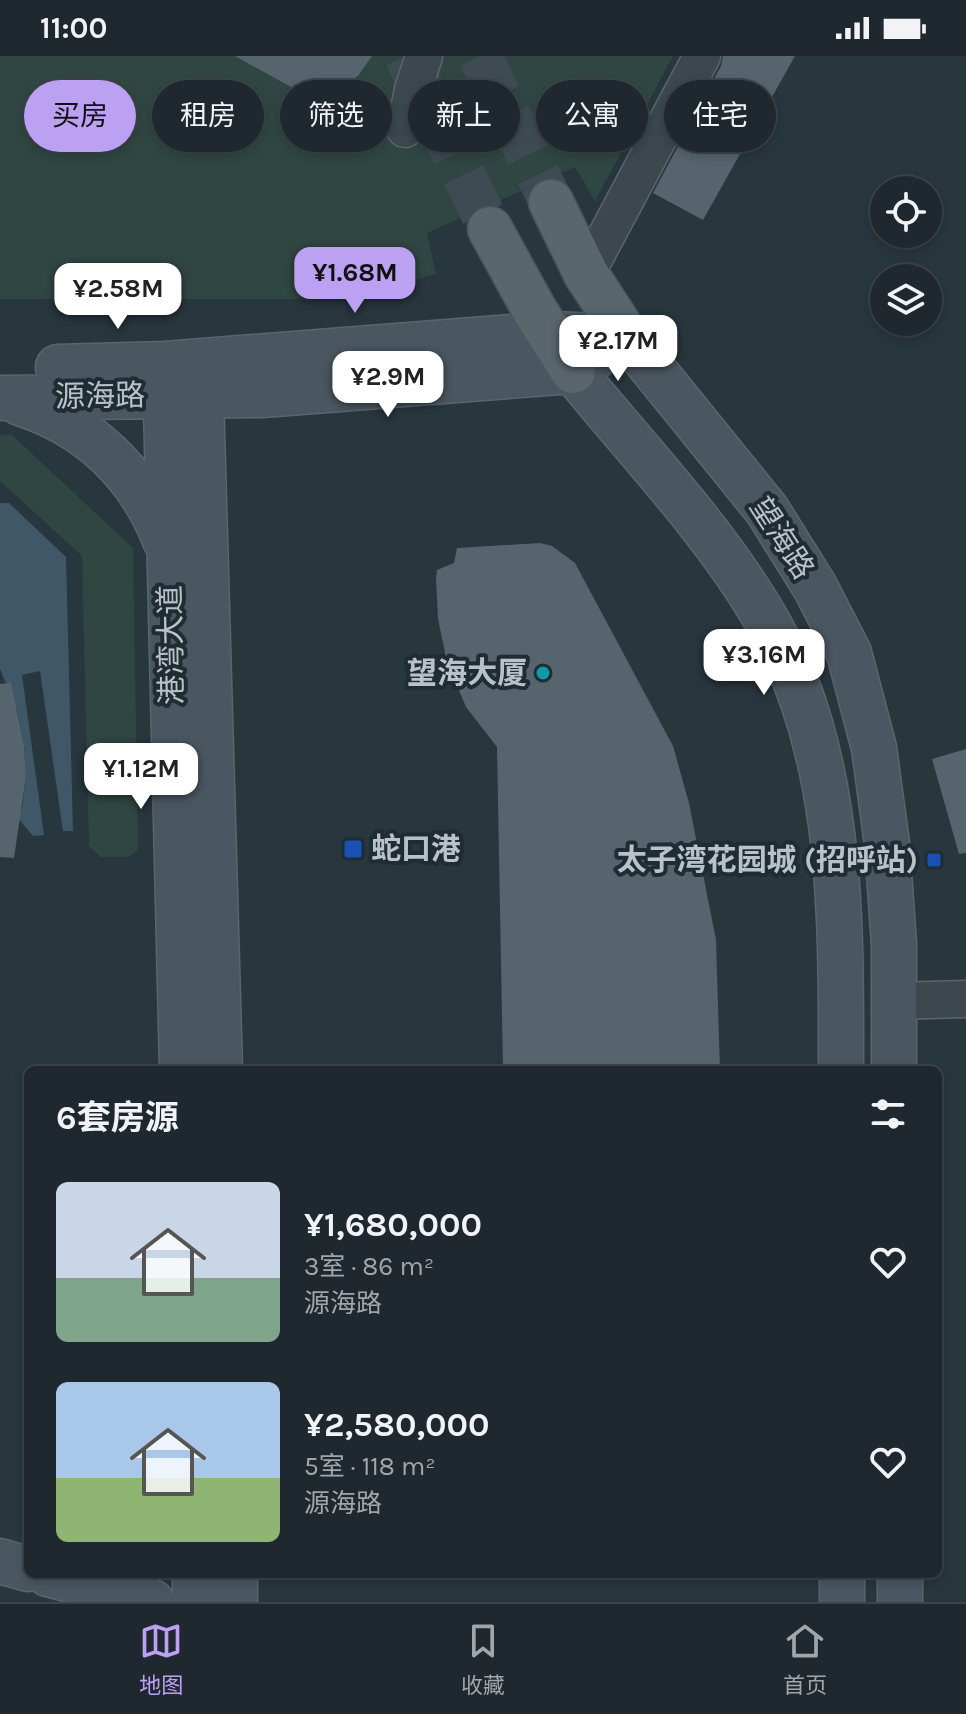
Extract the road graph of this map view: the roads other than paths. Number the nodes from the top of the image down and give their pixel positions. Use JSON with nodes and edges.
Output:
{"nodes":[{"id":1,"x":424,"y":56,"type":"edge"},
{"id":2,"x":702,"y":56,"type":"edge"},
{"id":3,"x":405,"y":129,"type":"dead end"},
{"id":4,"x":551,"y":202,"type":"tunnel mouth"},
{"id":5,"x":490,"y":229,"type":"tunnel mouth"},
{"id":6,"x":586,"y":274,"type":"junction"},
{"id":7,"x":550,"y":334,"type":"junction"},
{"id":8,"x":627,"y":337,"type":"junction"},
{"id":9,"x":573,"y":371,"type":"junction"},
{"id":10,"x":177,"y":385,"type":"junction"},
{"id":11,"x":1,"y":388,"type":"edge"},
{"id":12,"x":169,"y":550,"type":"junction"},
{"id":13,"x":966,"y":999,"type":"edge"},
{"id":14,"x":893,"y":1001,"type":"junction"},
{"id":15,"x":182,"y":1066,"type":"edge"},
{"id":16,"x":220,"y":1066,"type":"edge"},
{"id":17,"x":841,"y":1066,"type":"edge"},
{"id":18,"x":894,"y":1066,"type":"edge"},
{"id":19,"x":0,"y":1561,"type":"edge"},
{"id":20,"x":24,"y":1568,"type":"edge"},
{"id":21,"x":63,"y":1578,"type":"edge"},
{"id":22,"x":195,"y":1578,"type":"edge"},
{"id":23,"x":235,"y":1578,"type":"edge"},
{"id":24,"x":842,"y":1578,"type":"edge"},
{"id":25,"x":900,"y":1578,"type":"edge"},
{"id":26,"x":152,"y":1602,"type":"edge"},
{"id":27,"x":195,"y":1602,"type":"edge"},
{"id":28,"x":235,"y":1602,"type":"edge"},
{"id":29,"x":842,"y":1602,"type":"edge"},
{"id":30,"x":900,"y":1602,"type":"edge"}],
"edges":[{"from":1,"to":3,"type":"street"},
{"from":2,"to":6,"type":"street"},
{"from":4,"to":6,"type":"main road","name":"望海路"},
{"from":5,"to":7,"type":"main road","name":"望海路"},
{"from":6,"to":8,"type":"main road","name":"望海路"},
{"from":7,"to":8,"type":"main road","name":"源海路"},
{"from":7,"to":9,"type":"main road","name":"望海路"},
{"from":7,"to":10,"type":"main road","name":"源海路"},
{"from":8,"to":9,"type":"main road","name":"源海路"},
{"from":8,"to":14,"type":"main road","name":"望海路"},
{"from":9,"to":10,"type":"main road","name":"源海路"},
{"from":9,"to":17,"type":"main road","name":"望海路"},
{"from":10,"to":11,"type":"main road","name":"源海路"},
{"from":10,"to":12,"type":"main road","name":"港湾大道"},
{"from":10,"to":16,"type":"main road","name":"港湾大道"},
{"from":11,"to":12,"type":"main road"},
{"from":12,"to":15,"type":"main road","name":"港湾大道"},
{"from":13,"to":14,"type":"street"},
{"from":14,"to":18,"type":"main road","name":"望海路"},
{"from":19,"to":20,"type":"main road"},
{"from":21,"to":26,"type":"main road"},
{"from":22,"to":27,"type":"main road"},
{"from":23,"to":28,"type":"main road"},
{"from":24,"to":29,"type":"main road"},
{"from":25,"to":30,"type":"main road"}]}
